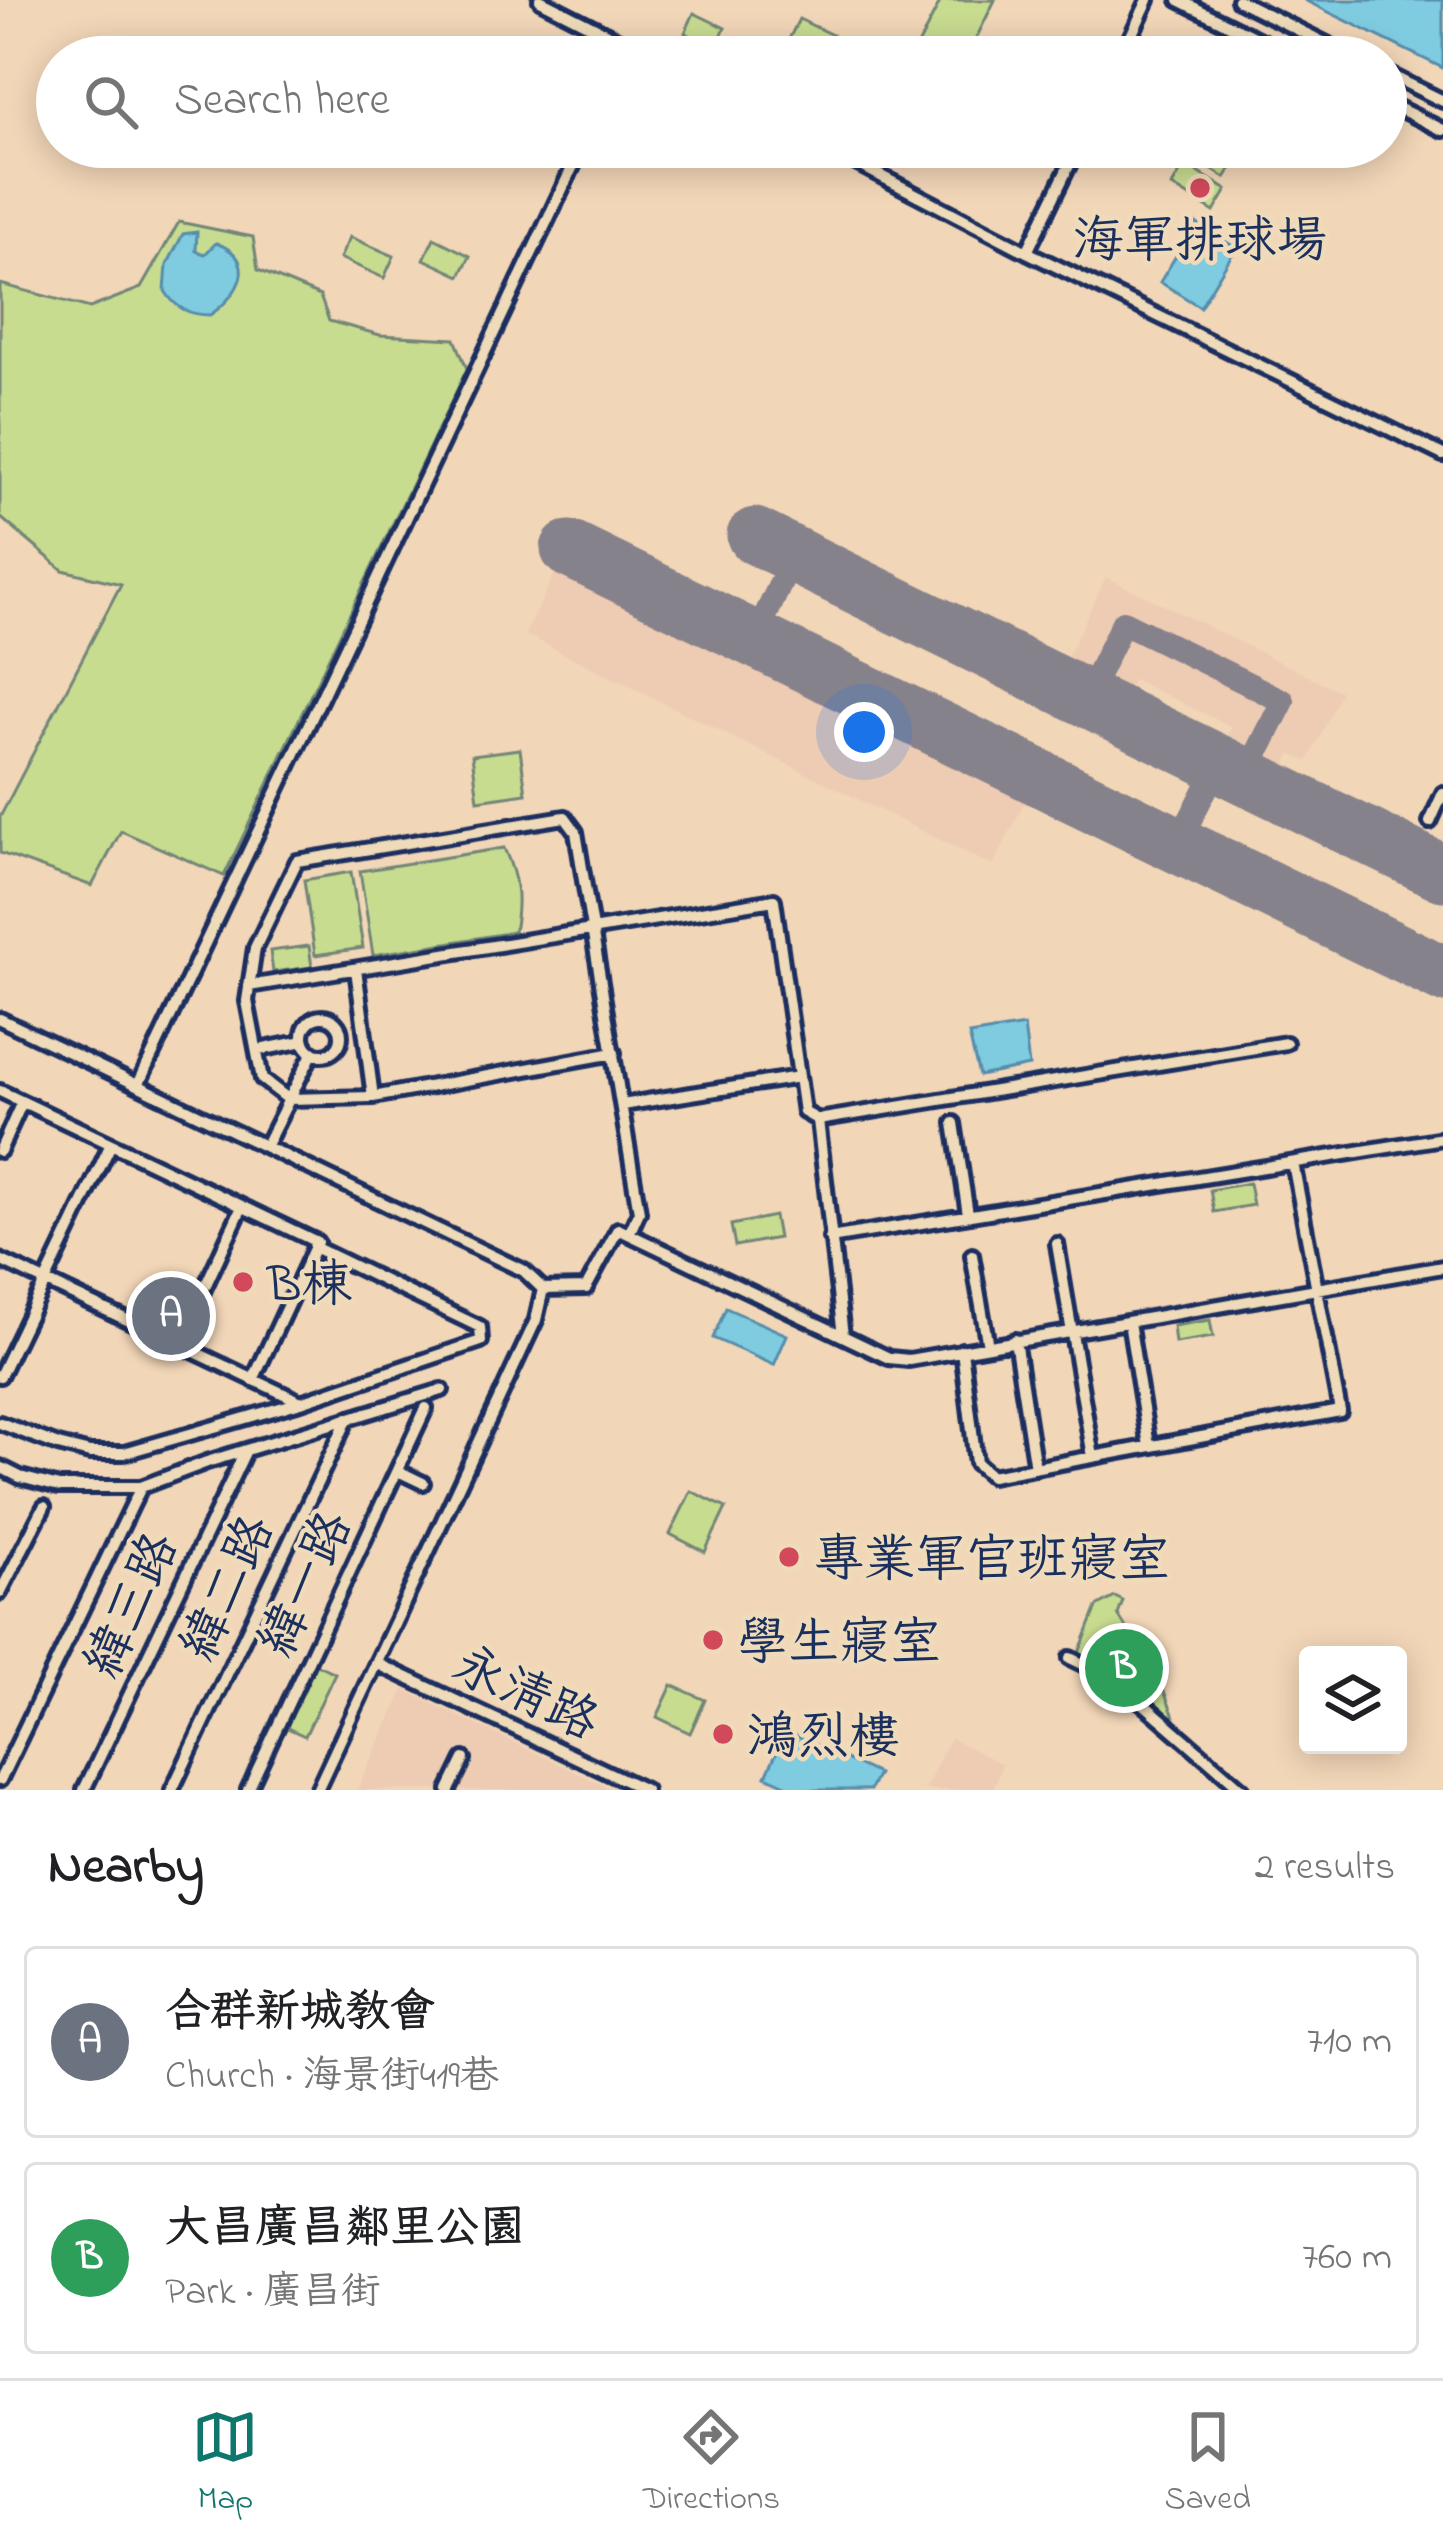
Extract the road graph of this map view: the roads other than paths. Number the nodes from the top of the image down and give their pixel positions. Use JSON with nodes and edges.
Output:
{"nodes":[{"id":1,"x":540,"y":0,"type":"edge"},
{"id":2,"x":1148,"y":0,"type":"edge"},
{"id":3,"x":1179,"y":0,"type":"edge"},
{"id":4,"x":1238,"y":0,"type":"edge"},
{"id":5,"x":601,"y":36,"type":"edge"},
{"id":6,"x":1131,"y":36,"type":"edge"},
{"id":7,"x":1252,"y":36,"type":"edge"},
{"id":8,"x":1311,"y":36,"type":"edge"},
{"id":9,"x":1407,"y":83,"type":"edge"},
{"id":10,"x":1443,"y":101,"type":"edge"},
{"id":11,"x":1407,"y":112,"type":"edge"},
{"id":12,"x":1443,"y":130,"type":"edge"},
{"id":13,"x":572,"y":168,"type":"edge"},
{"id":14,"x":865,"y":168,"type":"edge"},
{"id":15,"x":1068,"y":168,"type":"edge"},
{"id":16,"x":1027,"y":252,"type":"junction"},
{"id":17,"x":1443,"y":454,"type":"edge"},
{"id":18,"x":1443,"y":794,"type":"edge"},
{"id":19,"x":1430,"y":822,"type":"dead end"},
{"id":20,"x":592,"y":930,"type":"junction"},
{"id":21,"x":356,"y":969,"type":"junction"},
{"id":22,"x":249,"y":986,"type":"junction"},
{"id":23,"x":0,"y":1019,"type":"edge"},
{"id":24,"x":363,"y":1027,"type":"junction"},
{"id":25,"x":340,"y":1030,"type":"junction"},
{"id":26,"x":304,"y":1041,"type":"junction"},
{"id":27,"x":1286,"y":1043,"type":"dead end"},
{"id":28,"x":260,"y":1050,"type":"junction"},
{"id":29,"x":313,"y":1052,"type":"junction"},
{"id":30,"x":614,"y":1053,"type":"junction"},
{"id":31,"x":799,"y":1077,"type":"junction"},
{"id":32,"x":138,"y":1085,"type":"junction"},
{"id":33,"x":0,"y":1091,"type":"edge"},
{"id":34,"x":373,"y":1097,"type":"junction"},
{"id":35,"x":288,"y":1099,"type":"junction"},
{"id":36,"x":22,"y":1102,"type":"junction"},
{"id":37,"x":622,"y":1105,"type":"junction"},
{"id":38,"x":818,"y":1120,"type":"junction"},
{"id":39,"x":954,"y":1123,"type":"dead end"},
{"id":40,"x":1443,"y":1138,"type":"edge"},
{"id":41,"x":111,"y":1144,"type":"junction"},
{"id":42,"x":266,"y":1145,"type":"junction"},
{"id":43,"x":0,"y":1151,"type":"edge"},
{"id":44,"x":1293,"y":1163,"type":"junction"},
{"id":45,"x":242,"y":1207,"type":"junction"},
{"id":46,"x":968,"y":1214,"type":"junction"},
{"id":47,"x":629,"y":1234,"type":"junction"},
{"id":48,"x":830,"y":1238,"type":"junction"},
{"id":49,"x":1057,"y":1244,"type":"dead end"},
{"id":50,"x":315,"y":1245,"type":"junction"},
{"id":51,"x":972,"y":1255,"type":"dead end"},
{"id":52,"x":0,"y":1260,"type":"edge"},
{"id":53,"x":1443,"y":1267,"type":"edge"},
{"id":54,"x":44,"y":1280,"type":"junction"},
{"id":55,"x":543,"y":1288,"type":"junction"},
{"id":56,"x":1317,"y":1289,"type":"junction"},
{"id":57,"x":1129,"y":1322,"type":"junction"},
{"id":58,"x":1072,"y":1331,"type":"junction"},
{"id":59,"x":843,"y":1336,"type":"junction"},
{"id":60,"x":1015,"y":1340,"type":"junction"},
{"id":61,"x":178,"y":1346,"type":"junction"},
{"id":62,"x":988,"y":1346,"type":"junction"},
{"id":63,"x":962,"y":1350,"type":"junction"},
{"id":64,"x":0,"y":1376,"type":"edge"},
{"id":65,"x":253,"y":1380,"type":"junction"},
{"id":66,"x":442,"y":1390,"type":"dead end"},
{"id":67,"x":301,"y":1402,"type":"junction"},
{"id":68,"x":426,"y":1408,"type":"dead end"},
{"id":69,"x":348,"y":1418,"type":"junction"},
{"id":70,"x":0,"y":1423,"type":"edge"},
{"id":71,"x":1149,"y":1446,"type":"junction"},
{"id":72,"x":245,"y":1452,"type":"junction"},
{"id":73,"x":1094,"y":1456,"type":"junction"},
{"id":74,"x":0,"y":1467,"type":"edge"},
{"id":75,"x":1035,"y":1468,"type":"junction"},
{"id":76,"x":398,"y":1472,"type":"junction"},
{"id":77,"x":422,"y":1483,"type":"dead end"},
{"id":78,"x":142,"y":1487,"type":"junction"},
{"id":79,"x":44,"y":1507,"type":"dead end"},
{"id":80,"x":0,"y":1593,"type":"edge"},
{"id":81,"x":1070,"y":1658,"type":"dead end"},
{"id":82,"x":376,"y":1664,"type":"junction"},
{"id":83,"x":464,"y":1759,"type":"dead end"},
{"id":84,"x":0,"y":1780,"type":"edge"},
{"id":85,"x":84,"y":1790,"type":"edge"},
{"id":86,"x":172,"y":1790,"type":"edge"},
{"id":87,"x":248,"y":1790,"type":"edge"},
{"id":88,"x":317,"y":1790,"type":"edge"},
{"id":89,"x":449,"y":1790,"type":"edge"},
{"id":90,"x":644,"y":1790,"type":"edge"},
{"id":91,"x":1243,"y":1790,"type":"edge"}],
"edges":[{"from":1,"to":5,"type":"street"},
{"from":2,"to":6,"type":"street"},
{"from":3,"to":7,"type":"street"},
{"from":4,"to":8,"type":"street"},
{"from":9,"to":10,"type":"street"},
{"from":11,"to":12,"type":"street"},
{"from":13,"to":32,"type":"street"},
{"from":14,"to":16,"type":"street"},
{"from":15,"to":16,"type":"street"},
{"from":16,"to":17,"type":"street"},
{"from":18,"to":19,"type":"street"},
{"from":20,"to":21,"type":"street"},
{"from":20,"to":22,"type":"street"},
{"from":20,"to":30,"type":"street"},
{"from":20,"to":31,"type":"street"},
{"from":21,"to":22,"type":"street"},
{"from":21,"to":24,"type":"street"},
{"from":22,"to":28,"type":"street"},
{"from":23,"to":32,"type":"street"},
{"from":24,"to":25,"type":"street"},
{"from":24,"to":34,"type":"street"},
{"from":25,"to":26,"type":"street"},
{"from":25,"to":29,"type":"street"},
{"from":26,"to":28,"type":"street"},
{"from":26,"to":29,"type":"street"},
{"from":27,"to":38,"type":"street"},
{"from":28,"to":35,"type":"street"},
{"from":29,"to":35,"type":"street"},
{"from":30,"to":34,"type":"street"},
{"from":30,"to":37,"type":"street"},
{"from":31,"to":37,"type":"street"},
{"from":31,"to":38,"type":"street"},
{"from":32,"to":42,"type":"street"},
{"from":33,"to":36,"type":"street"},
{"from":34,"to":35,"type":"street"},
{"from":35,"to":42,"type":"street"},
{"from":36,"to":41,"type":"street"},
{"from":36,"to":43,"type":"street"},
{"from":37,"to":47,"type":"street"},
{"from":38,"to":48,"type":"street"},
{"from":39,"to":46,"type":"street"},
{"from":40,"to":44,"type":"street"},
{"from":41,"to":45,"type":"street"},
{"from":41,"to":54,"type":"street"},
{"from":42,"to":55,"type":"street"},
{"from":44,"to":46,"type":"street"},
{"from":44,"to":56,"type":"street"},
{"from":45,"to":50,"type":"street"},
{"from":45,"to":61,"type":"street"},
{"from":46,"to":48,"type":"street"},
{"from":47,"to":55,"type":"street"},
{"from":47,"to":59,"type":"street"},
{"from":48,"to":59,"type":"street"},
{"from":49,"to":58,"type":"street"},
{"from":50,"to":65,"type":"street"},
{"from":50,"to":67,"type":"street"},
{"from":51,"to":62,"type":"street"},
{"from":52,"to":54,"type":"street"},
{"from":53,"to":56,"type":"street"},
{"from":54,"to":61,"type":"street"},
{"from":54,"to":64,"type":"street"},
{"from":55,"to":82,"type":"street"},
{"from":56,"to":57,"type":"street"},
{"from":56,"to":71,"type":"street"},
{"from":57,"to":58,"type":"street"},
{"from":57,"to":71,"type":"street"},
{"from":58,"to":60,"type":"street"},
{"from":58,"to":73,"type":"street"},
{"from":59,"to":63,"type":"street"},
{"from":60,"to":62,"type":"street"},
{"from":60,"to":75,"type":"street"},
{"from":61,"to":65,"type":"street"},
{"from":62,"to":63,"type":"street"},
{"from":63,"to":75,"type":"street"},
{"from":65,"to":67,"type":"street"},
{"from":66,"to":69,"type":"street"},
{"from":67,"to":70,"type":"street"},
{"from":68,"to":76,"type":"street","name":"緯一路"},
{"from":69,"to":72,"type":"street"},
{"from":69,"to":86,"type":"street","name":"緯二路"},
{"from":71,"to":73,"type":"street"},
{"from":72,"to":78,"type":"street"},
{"from":72,"to":85,"type":"street","name":"緯三路"},
{"from":73,"to":75,"type":"street"},
{"from":74,"to":78,"type":"street"},
{"from":76,"to":77,"type":"street"},
{"from":76,"to":87,"type":"street","name":"緯一路"},
{"from":78,"to":84,"type":"street"},
{"from":79,"to":80,"type":"street"},
{"from":81,"to":91,"type":"street"},
{"from":82,"to":88,"type":"street"},
{"from":82,"to":90,"type":"street","name":"永清路"},
{"from":83,"to":89,"type":"street"}]}
